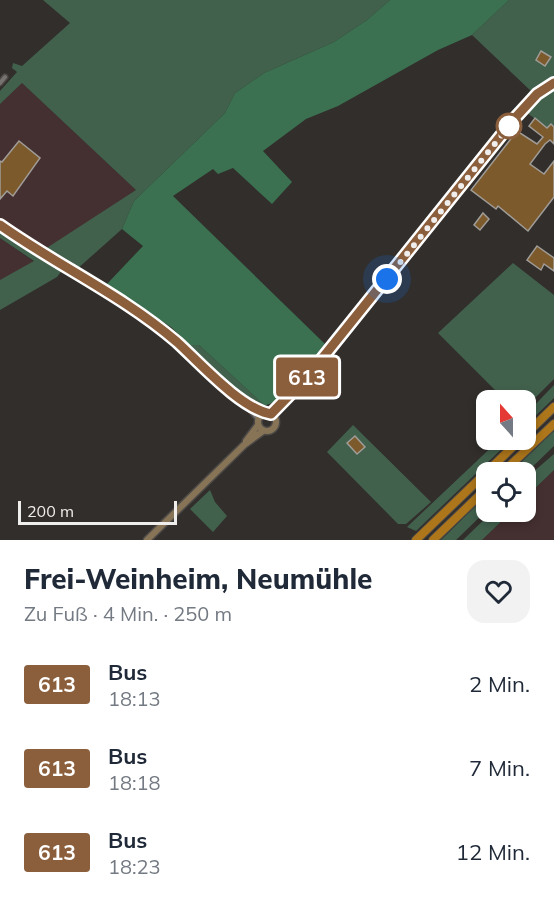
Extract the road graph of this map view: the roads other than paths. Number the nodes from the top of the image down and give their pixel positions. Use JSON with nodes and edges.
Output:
{"nodes":[{"id":1,"x":5,"y":77,"type":"dead end"},
{"id":2,"x":0,"y":83,"type":"edge"},
{"id":3,"x":554,"y":83,"type":"edge"},
{"id":4,"x":0,"y":225,"type":"edge"},
{"id":5,"x":241,"y":399,"type":"junction"},
{"id":6,"x":554,"y":407,"type":"edge"},
{"id":7,"x":265,"y":418,"type":"junction"},
{"id":8,"x":536,"y":424,"type":"edge"},
{"id":9,"x":554,"y":424,"type":"edge"},
{"id":10,"x":262,"y":431,"type":"junction"},
{"id":11,"x":244,"y":444,"type":"junction"},
{"id":12,"x":510,"y":450,"type":"edge"},
{"id":13,"x":514,"y":462,"type":"edge"},
{"id":14,"x":476,"y":499,"type":"edge"},
{"id":15,"x":147,"y":540,"type":"edge"},
{"id":16,"x":416,"y":540,"type":"edge"},
{"id":17,"x":433,"y":540,"type":"edge"}],
"edges":[{"from":1,"to":2,"type":"street"},
{"from":3,"to":7,"type":"main road"},
{"from":4,"to":5,"type":"street"},
{"from":5,"to":7,"type":"street"},
{"from":5,"to":7,"type":"street"},
{"from":6,"to":8,"type":"highway"},
{"from":7,"to":10,"type":"main road"},
{"from":7,"to":10,"type":"main road"},
{"from":7,"to":11,"type":"main road"},
{"from":9,"to":13,"type":"highway"},
{"from":10,"to":11,"type":"main road"},
{"from":11,"to":15,"type":"main road"},
{"from":12,"to":16,"type":"highway"},
{"from":14,"to":17,"type":"highway"}]}
